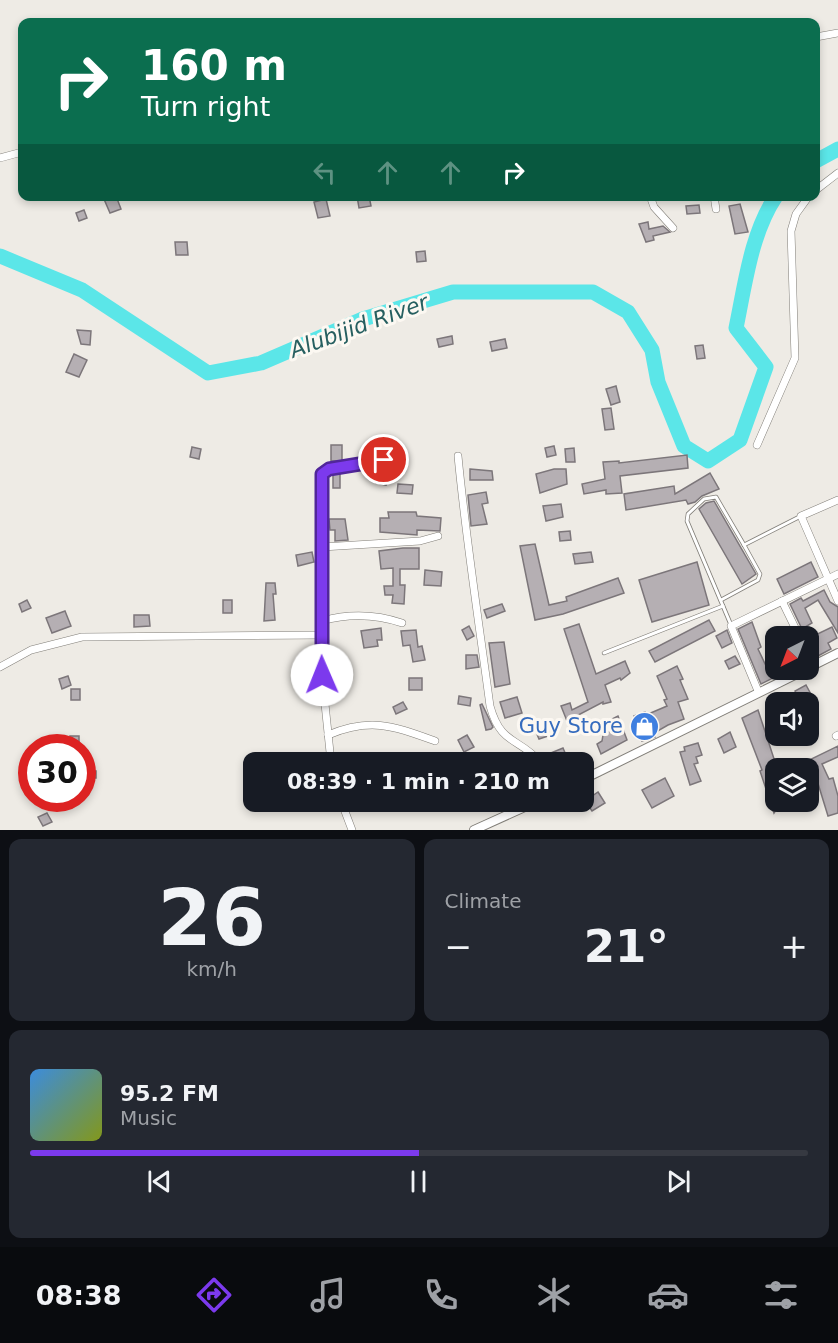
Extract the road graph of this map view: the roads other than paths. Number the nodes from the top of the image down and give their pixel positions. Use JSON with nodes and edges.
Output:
{"nodes":[{"id":1,"x":838,"y":33,"type":"edge"},
{"id":2,"x":820,"y":36,"type":"edge"},
{"id":3,"x":18,"y":153,"type":"edge"},
{"id":4,"x":0,"y":158,"type":"edge"},
{"id":5,"x":838,"y":173,"type":"edge"},
{"id":6,"x":820,"y":187,"type":"edge"},
{"id":7,"x":652,"y":201,"type":"edge"},
{"id":8,"x":715,"y":201,"type":"edge"},
{"id":9,"x":805,"y":201,"type":"edge"},
{"id":10,"x":716,"y":209,"type":"dead end"},
{"id":11,"x":673,"y":228,"type":"dead end"},
{"id":12,"x":757,"y":445,"type":"dead end"},
{"id":13,"x":458,"y":456,"type":"dead end"},
{"id":14,"x":384,"y":460,"type":"dead end"},
{"id":15,"x":838,"y":500,"type":"edge"},
{"id":16,"x":801,"y":516,"type":"junction"},
{"id":17,"x":438,"y":536,"type":"dead end"},
{"id":18,"x":744,"y":545,"type":"junction"},
{"id":19,"x":322,"y":547,"type":"junction"},
{"id":20,"x":838,"y":574,"type":"edge"},
{"id":21,"x":828,"y":579,"type":"junction"},
{"id":22,"x":721,"y":600,"type":"junction"},
{"id":23,"x":782,"y":601,"type":"junction"},
{"id":24,"x":838,"y":601,"type":"edge"},
{"id":25,"x":723,"y":606,"type":"junction"},
{"id":26,"x":322,"y":621,"type":"junction"},
{"id":27,"x":402,"y":623,"type":"dead end"},
{"id":28,"x":731,"y":626,"type":"junction"},
{"id":29,"x":794,"y":626,"type":"edge"},
{"id":30,"x":322,"y":635,"type":"junction"},
{"id":31,"x":604,"y":653,"type":"dead end"},
{"id":32,"x":838,"y":653,"type":"edge"},
{"id":33,"x":819,"y":663,"type":"edge"},
{"id":34,"x":0,"y":667,"type":"edge"},
{"id":35,"x":784,"y":680,"type":"edge"},
{"id":36,"x":758,"y":692,"type":"junction"},
{"id":37,"x":328,"y":735,"type":"junction"},
{"id":38,"x":435,"y":741,"type":"dead end"},
{"id":39,"x":330,"y":752,"type":"edge"},
{"id":40,"x":526,"y":752,"type":"edge"},
{"id":41,"x":594,"y":774,"type":"edge"},
{"id":42,"x":345,"y":812,"type":"edge"},
{"id":43,"x":514,"y":812,"type":"edge"},
{"id":44,"x":352,"y":830,"type":"edge"},
{"id":45,"x":474,"y":830,"type":"edge"}],
"edges":[{"from":1,"to":2,"type":"street"},
{"from":3,"to":4,"type":"street"},
{"from":5,"to":6,"type":"street"},
{"from":7,"to":11,"type":"street"},
{"from":8,"to":10,"type":"street"},
{"from":9,"to":12,"type":"street"},
{"from":13,"to":40,"type":"street"},
{"from":14,"to":19,"type":"street"},
{"from":15,"to":16,"type":"street"},
{"from":16,"to":18,"type":"lane"},
{"from":16,"to":21,"type":"street"},
{"from":17,"to":19,"type":"street"},
{"from":18,"to":22,"type":"lane"},
{"from":18,"to":22,"type":"lane"},
{"from":19,"to":26,"type":"street"},
{"from":20,"to":21,"type":"street"},
{"from":21,"to":23,"type":"street"},
{"from":21,"to":24,"type":"street"},
{"from":22,"to":25,"type":"lane"},
{"from":23,"to":28,"type":"street"},
{"from":23,"to":29,"type":"street"},
{"from":25,"to":28,"type":"lane"},
{"from":25,"to":31,"type":"lane"},
{"from":26,"to":27,"type":"street"},
{"from":26,"to":30,"type":"street"},
{"from":28,"to":36,"type":"street"},
{"from":30,"to":34,"type":"street"},
{"from":30,"to":37,"type":"street"},
{"from":32,"to":33,"type":"street"},
{"from":35,"to":36,"type":"street"},
{"from":36,"to":41,"type":"street"},
{"from":37,"to":38,"type":"street"},
{"from":37,"to":39,"type":"street"},
{"from":42,"to":44,"type":"street"},
{"from":43,"to":45,"type":"street"}]}
